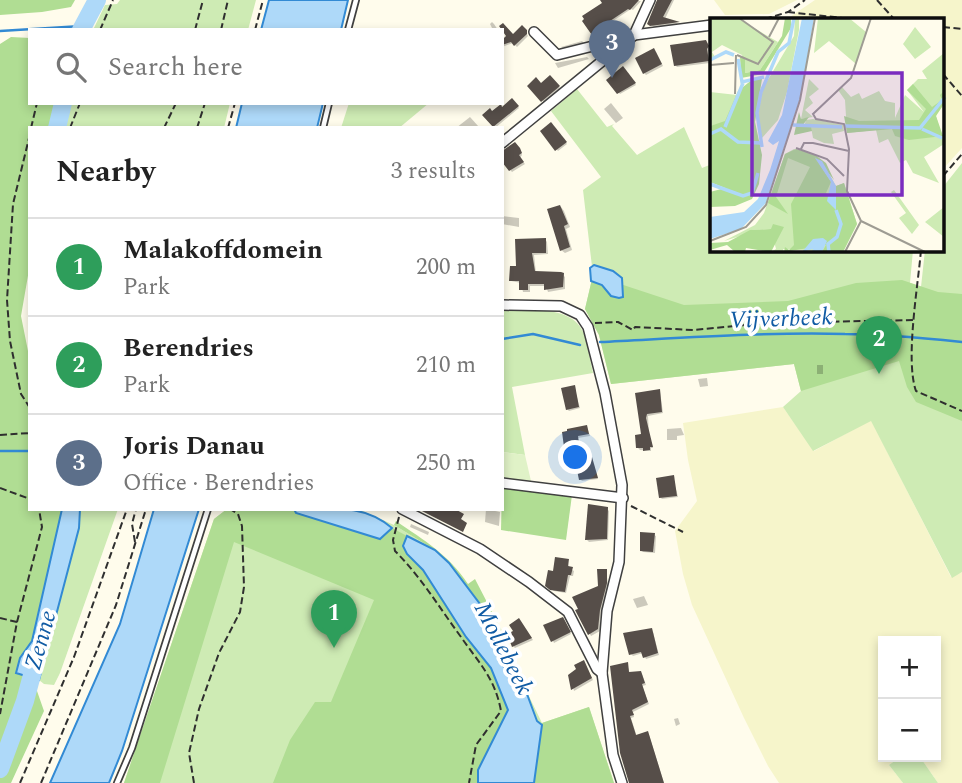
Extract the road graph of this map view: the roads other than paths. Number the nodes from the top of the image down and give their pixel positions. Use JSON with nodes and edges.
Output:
{"nodes":[{"id":1,"x":356,"y":0,"type":"edge"},
{"id":2,"x":650,"y":0,"type":"edge"},
{"id":3,"x":710,"y":25,"type":"edge"},
{"id":4,"x":349,"y":28,"type":"edge"},
{"id":5,"x":534,"y":32,"type":"dead end"},
{"id":6,"x":634,"y":36,"type":"junction"},
{"id":7,"x":610,"y":54,"type":"junction"},
{"id":8,"x":329,"y":105,"type":"edge"},
{"id":9,"x":323,"y":126,"type":"edge"},
{"id":10,"x":504,"y":141,"type":"edge"},
{"id":11,"x":504,"y":305,"type":"edge"},
{"id":12,"x":504,"y":483,"type":"edge"},
{"id":13,"x":622,"y":501,"type":"junction"},
{"id":14,"x":207,"y":511,"type":"edge"},
{"id":15,"x":405,"y":511,"type":"edge"},
{"id":16,"x":601,"y":673,"type":"junction"},
{"id":17,"x":117,"y":783,"type":"edge"},
{"id":18,"x":622,"y":783,"type":"edge"}],
"edges":[{"from":1,"to":4,"type":"lane"},
{"from":2,"to":6,"type":"street"},
{"from":3,"to":6,"type":"street"},
{"from":5,"to":7,"type":"street"},
{"from":6,"to":7,"type":"street"},
{"from":7,"to":10,"type":"street"},
{"from":8,"to":9,"type":"lane"},
{"from":11,"to":13,"type":"street"},
{"from":12,"to":13,"type":"street"},
{"from":13,"to":16,"type":"street"},
{"from":14,"to":17,"type":"lane"},
{"from":15,"to":16,"type":"street"},
{"from":16,"to":18,"type":"street"}]}
